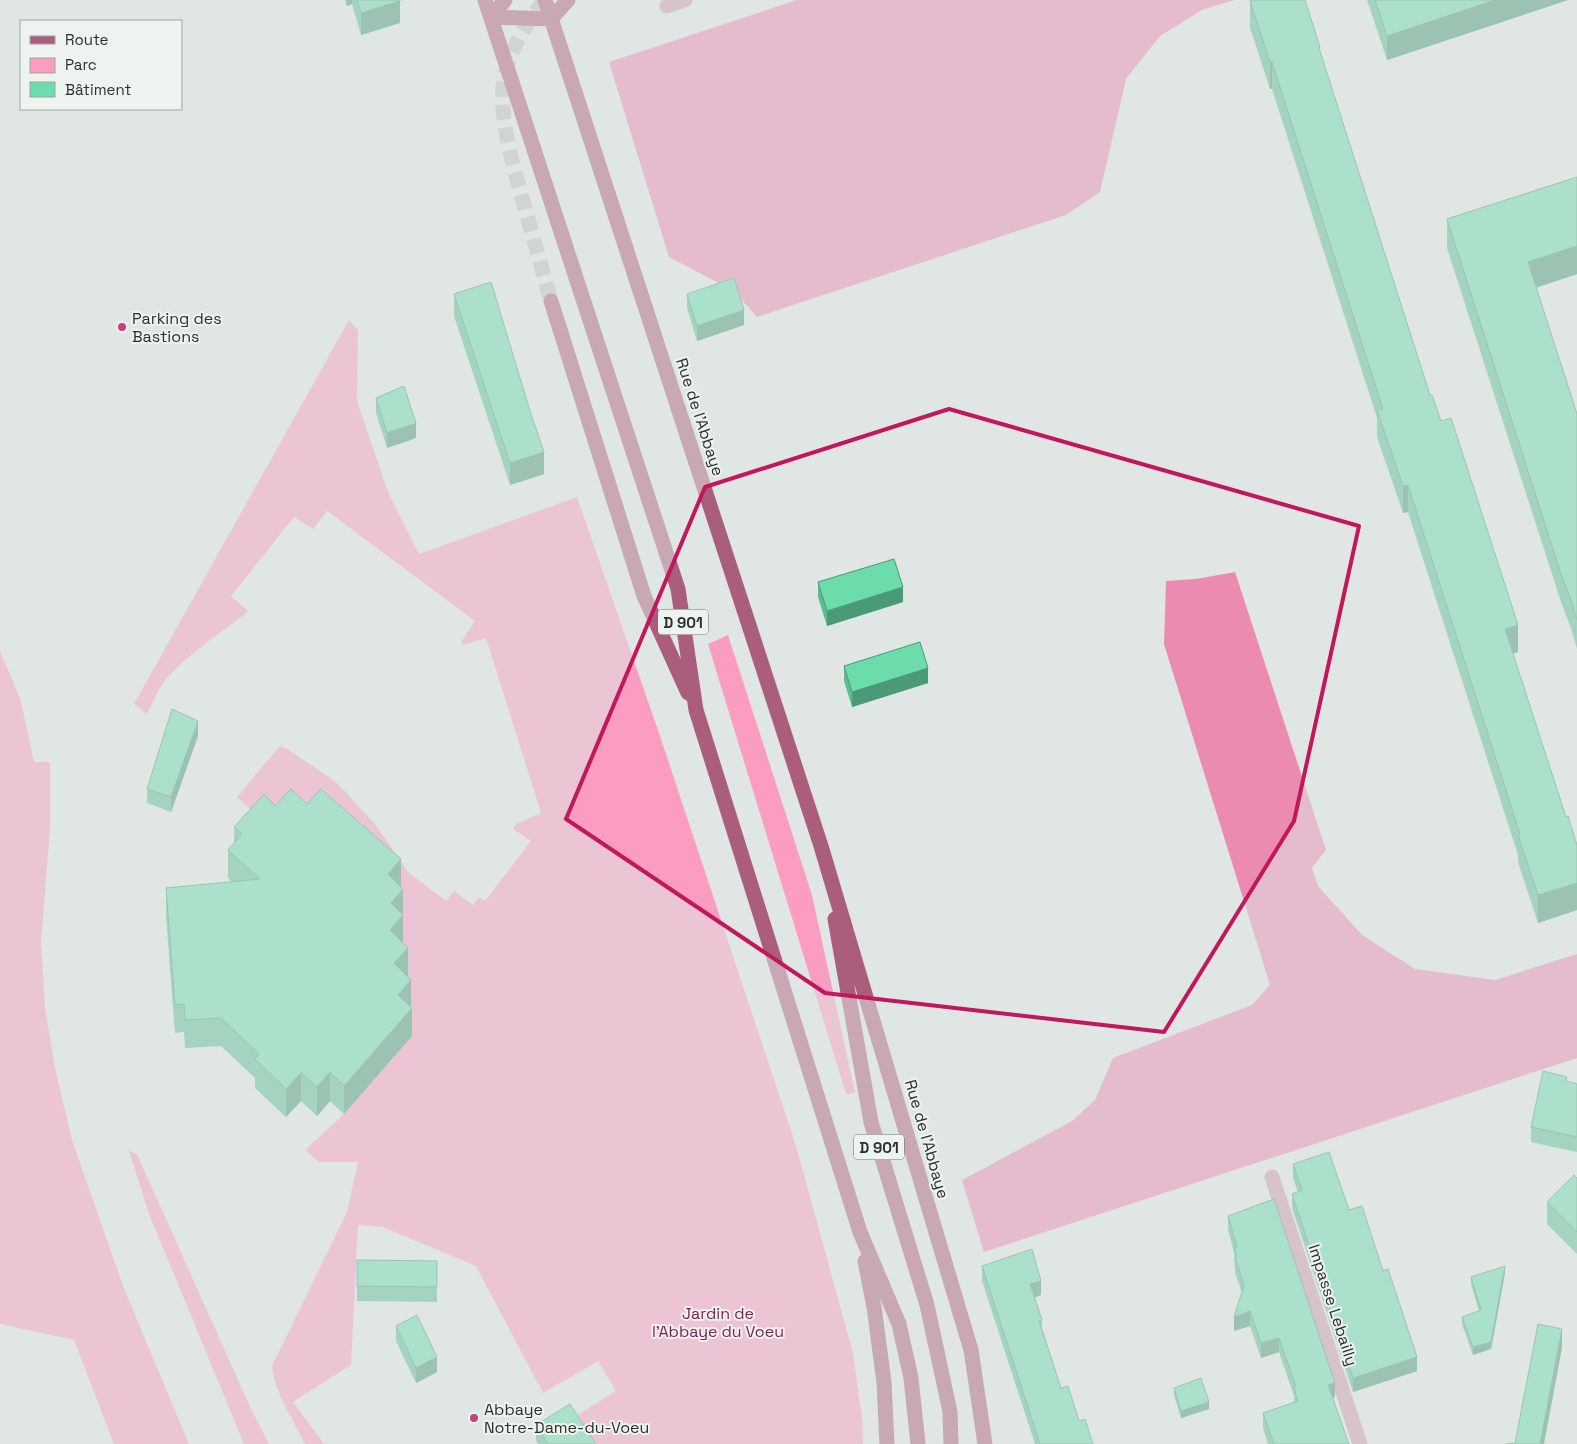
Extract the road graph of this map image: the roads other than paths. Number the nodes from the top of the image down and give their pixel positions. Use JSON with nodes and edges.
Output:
{"nodes":[{"id":1,"x":485,"y":0,"type":"edge"},
{"id":2,"x":505,"y":0,"type":"edge"},
{"id":3,"x":545,"y":0,"type":"edge"},
{"id":4,"x":568,"y":0,"type":"edge"},
{"id":5,"x":685,"y":0,"type":"edge"},
{"id":6,"x":667,"y":6,"type":"dead end"},
{"id":7,"x":491,"y":17,"type":"junction"},
{"id":8,"x":551,"y":19,"type":"junction"},
{"id":9,"x":551,"y":301,"type":"tunnel mouth"},
{"id":10,"x":696,"y":710,"type":"junction"},
{"id":11,"x":821,"y":846,"type":"junction"},
{"id":12,"x":1272,"y":1177,"type":"dead end"},
{"id":13,"x":860,"y":1232,"type":"junction"},
{"id":14,"x":887,"y":1444,"type":"edge"},
{"id":15,"x":918,"y":1444,"type":"edge"},
{"id":16,"x":951,"y":1444,"type":"edge"},
{"id":17,"x":985,"y":1444,"type":"edge"},
{"id":18,"x":1360,"y":1444,"type":"edge"}],
"edges":[{"from":1,"to":7,"type":"main road"},
{"from":2,"to":7,"type":"main road"},
{"from":3,"to":8,"type":"main road","name":"Rue de l'Abbaye"},
{"from":4,"to":8,"type":"main road"},
{"from":5,"to":6,"type":"street"},
{"from":7,"to":8,"type":"main road"},
{"from":7,"to":10,"type":"main road","number":"D 901"},
{"from":8,"to":11,"type":"main road","name":"Rue de l'Abbaye","number":"D 901"},
{"from":9,"to":10,"type":"main road","number":"D 901"},
{"from":10,"to":13,"type":"main road","number":"D 901"},
{"from":11,"to":16,"type":"main road","name":"Rue de l'Abbaye","number":"D 901"},
{"from":11,"to":17,"type":"main road","name":"Rue de l'Abbaye","number":"D 901"},
{"from":12,"to":18,"type":"street","name":"Impasse Lebailly"},
{"from":13,"to":14,"type":"main road","number":"D 901"},
{"from":13,"to":15,"type":"main road","number":"D 901"}]}
